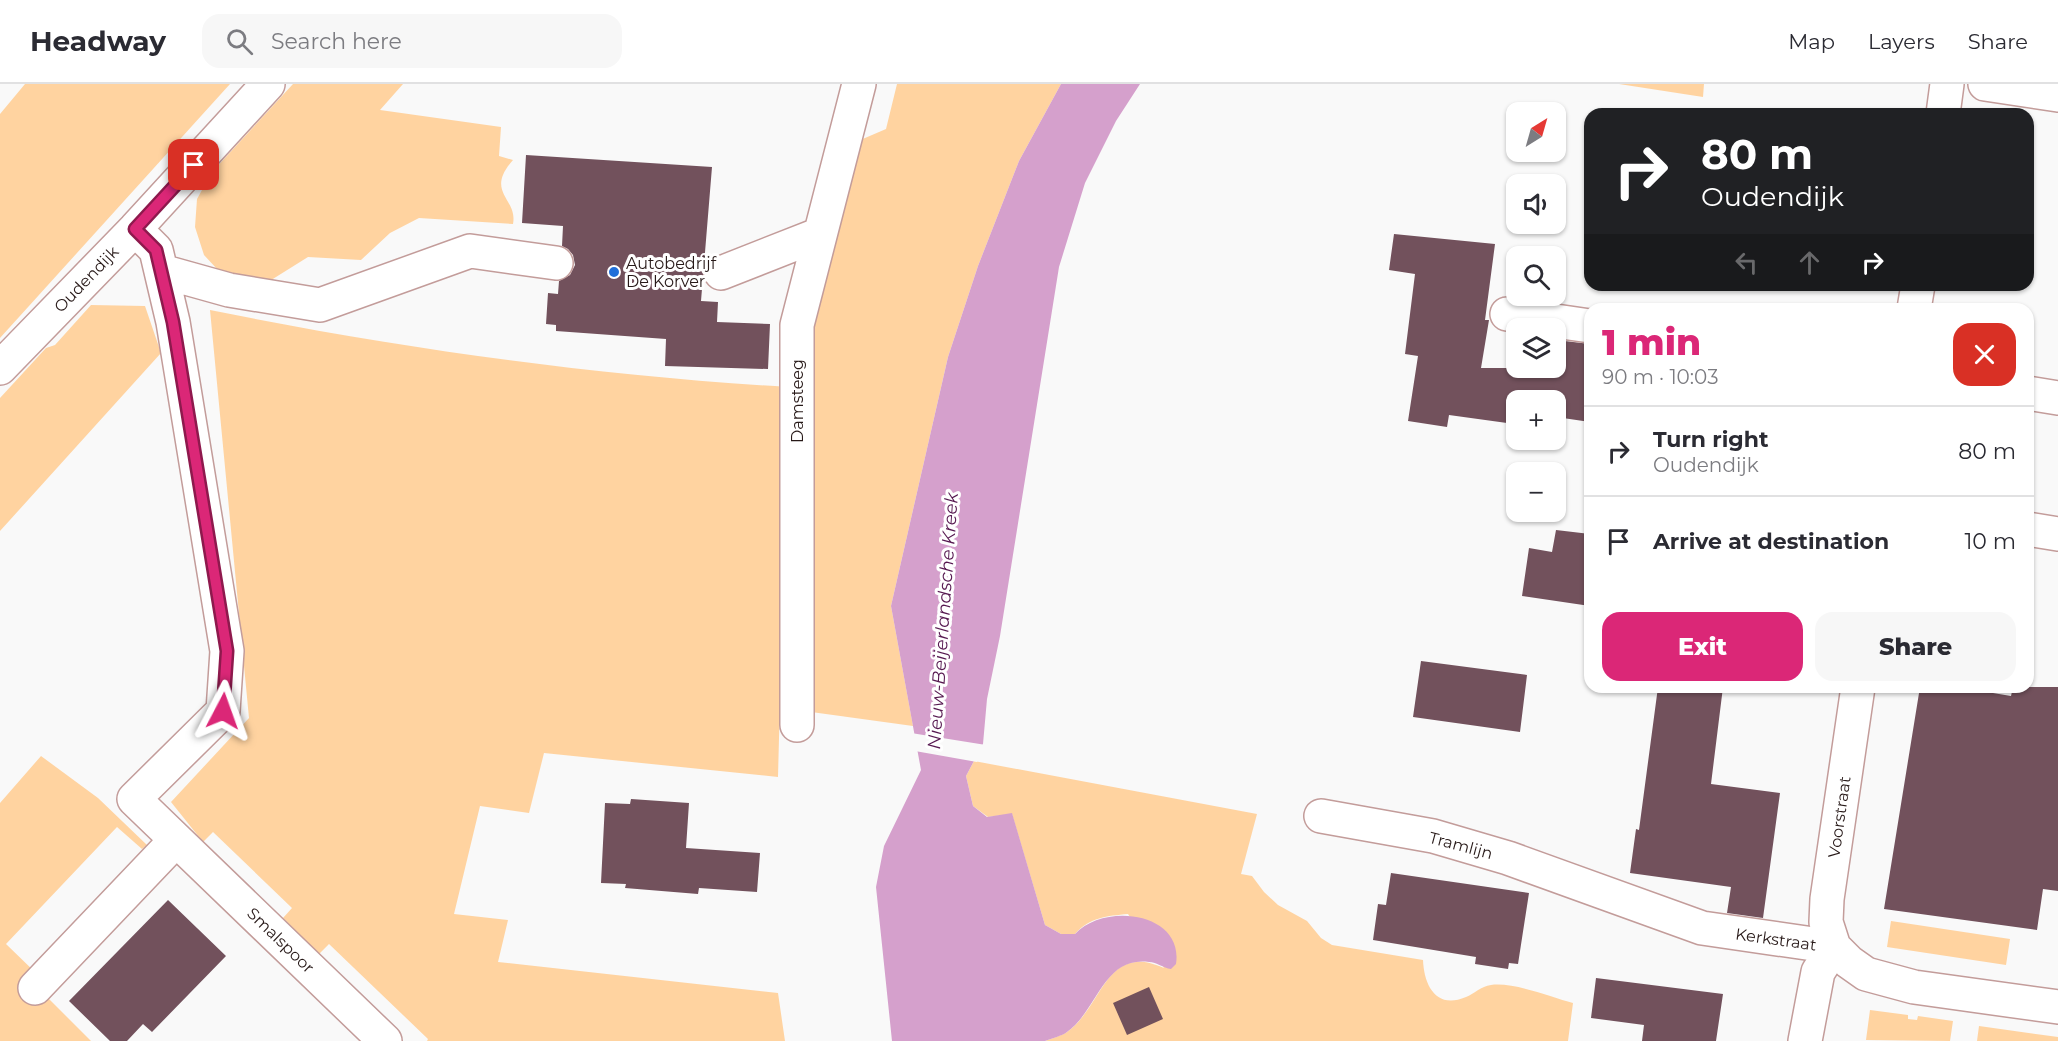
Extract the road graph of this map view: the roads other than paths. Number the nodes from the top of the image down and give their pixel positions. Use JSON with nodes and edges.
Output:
{"nodes":[{"id":1,"x":268,"y":84,"type":"edge"},
{"id":2,"x":859,"y":84,"type":"edge"},
{"id":3,"x":1947,"y":84,"type":"edge"},
{"id":4,"x":1984,"y":84,"type":"edge"},
{"id":5,"x":2058,"y":95,"type":"edge"},
{"id":6,"x":1944,"y":108,"type":"edge"},
{"id":7,"x":135,"y":229,"type":"junction"},
{"id":8,"x":820,"y":234,"type":"junction"},
{"id":9,"x":556,"y":263,"type":"dead end"},
{"id":10,"x":161,"y":271,"type":"junction"},
{"id":11,"x":721,"y":273,"type":"dead end"},
{"id":12,"x":1507,"y":314,"type":"dead end"},
{"id":13,"x":1584,"y":325,"type":"edge"},
{"id":14,"x":0,"y":368,"type":"edge"},
{"id":15,"x":2034,"y":394,"type":"edge"},
{"id":16,"x":2058,"y":398,"type":"edge"},
{"id":17,"x":2034,"y":530,"type":"edge"},
{"id":18,"x":2058,"y":534,"type":"edge"},
{"id":19,"x":1857,"y":693,"type":"edge"},
{"id":20,"x":797,"y":725,"type":"dead end"},
{"id":21,"x":1321,"y":816,"type":"dead end"},
{"id":22,"x":176,"y":840,"type":"junction"},
{"id":23,"x":1596,"y":889,"type":"joint"},
{"id":24,"x":1834,"y":947,"type":"junction"},
{"id":25,"x":35,"y":988,"type":"dead end"},
{"id":26,"x":2058,"y":1007,"type":"edge"},
{"id":27,"x":385,"y":1041,"type":"edge"},
{"id":28,"x":1805,"y":1041,"type":"edge"}],
"edges":[{"from":1,"to":7,"type":"street","name":"Oudendijk"},
{"from":2,"to":8,"type":"street","name":"Damsteeg"},
{"from":3,"to":6,"type":"street"},
{"from":4,"to":5,"type":"street"},
{"from":7,"to":10,"type":"street","name":"Smalspoor"},
{"from":7,"to":14,"type":"street","name":"Oudendijk"},
{"from":8,"to":11,"type":"street"},
{"from":8,"to":20,"type":"street","name":"Damsteeg"},
{"from":9,"to":10,"type":"street"},
{"from":10,"to":22,"type":"street","name":"Smalspoor"},
{"from":12,"to":13,"type":"street"},
{"from":15,"to":16,"type":"street"},
{"from":17,"to":18,"type":"street"},
{"from":19,"to":24,"type":"street","name":"Voorstraat"},
{"from":21,"to":23,"type":"street","name":"Tramlijn"},
{"from":22,"to":25,"type":"street"},
{"from":22,"to":27,"type":"street","name":"Smalspoor"},
{"from":23,"to":24,"type":"street","name":"Kerkstraat"},
{"from":24,"to":26,"type":"street","name":"Kerkstraat"},
{"from":24,"to":28,"type":"street"}]}
